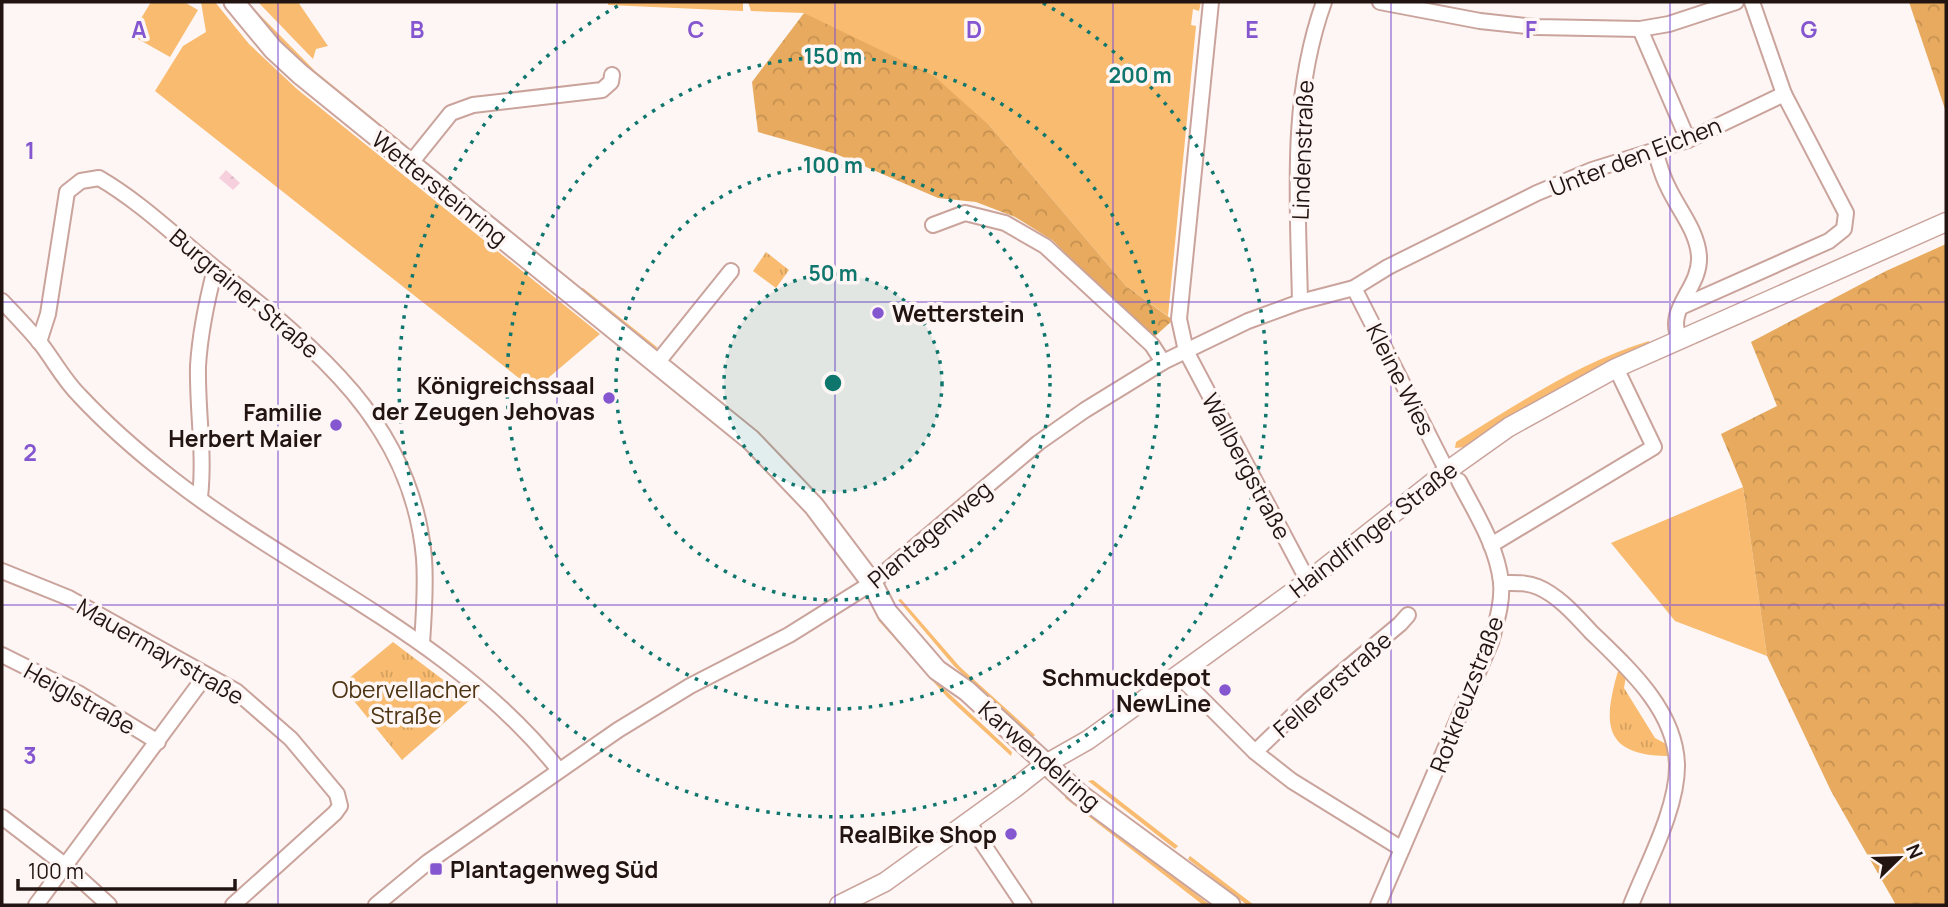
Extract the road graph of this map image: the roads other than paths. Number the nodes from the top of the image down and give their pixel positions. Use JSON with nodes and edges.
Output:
{"nodes":[{"id":1,"x":234,"y":2,"type":"edge"},
{"id":2,"x":1211,"y":2,"type":"edge"},
{"id":3,"x":1324,"y":2,"type":"edge"},
{"id":4,"x":1380,"y":2,"type":"edge"},
{"id":5,"x":1735,"y":2,"type":"edge"},
{"id":6,"x":1752,"y":2,"type":"edge"},
{"id":7,"x":1640,"y":29,"type":"junction"},
{"id":8,"x":612,"y":75,"type":"dead end"},
{"id":9,"x":1784,"y":94,"type":"junction"},
{"id":10,"x":1688,"y":140,"type":"junction"},
{"id":11,"x":1655,"y":151,"type":"junction"},
{"id":12,"x":410,"y":164,"type":"junction"},
{"id":13,"x":1946,"y":222,"type":"edge"},
{"id":14,"x":933,"y":225,"type":"dead end"},
{"id":15,"x":215,"y":268,"type":"junction"},
{"id":16,"x":731,"y":271,"type":"dead end"},
{"id":17,"x":1354,"y":288,"type":"junction"},
{"id":18,"x":2,"y":300,"type":"edge"},
{"id":19,"x":1300,"y":302,"type":"junction"},
{"id":20,"x":1683,"y":306,"type":"junction"},
{"id":21,"x":1680,"y":340,"type":"junction"},
{"id":22,"x":39,"y":342,"type":"junction"},
{"id":23,"x":1186,"y":351,"type":"junction"},
{"id":24,"x":1163,"y":362,"type":"junction"},
{"id":25,"x":656,"y":363,"type":"junction"},
{"id":26,"x":1616,"y":368,"type":"junction"},
{"id":27,"x":1453,"y":476,"type":"junction"},
{"id":28,"x":200,"y":497,"type":"junction"},
{"id":29,"x":1491,"y":545,"type":"junction"},
{"id":30,"x":2,"y":571,"type":"edge"},
{"id":31,"x":1308,"y":582,"type":"junction"},
{"id":32,"x":872,"y":583,"type":"junction"},
{"id":33,"x":1501,"y":583,"type":"junction"},
{"id":34,"x":1408,"y":615,"type":"dead end"},
{"id":35,"x":422,"y":643,"type":"junction"},
{"id":36,"x":2,"y":655,"type":"edge"},
{"id":37,"x":1178,"y":675,"type":"junction"},
{"id":38,"x":206,"y":676,"type":"junction"},
{"id":39,"x":158,"y":742,"type":"junction"},
{"id":40,"x":1255,"y":752,"type":"junction"},
{"id":41,"x":1044,"y":765,"type":"junction"},
{"id":42,"x":559,"y":770,"type":"junction"},
{"id":43,"x":2,"y":817,"type":"edge"},
{"id":44,"x":969,"y":823,"type":"junction"},
{"id":45,"x":1402,"y":849,"type":"junction"},
{"id":46,"x":66,"y":866,"type":"junction"},
{"id":47,"x":36,"y":905,"type":"edge"},
{"id":48,"x":109,"y":905,"type":"edge"},
{"id":49,"x":233,"y":905,"type":"edge"},
{"id":50,"x":376,"y":905,"type":"edge"},
{"id":51,"x":839,"y":905,"type":"edge"},
{"id":52,"x":1024,"y":905,"type":"edge"},
{"id":53,"x":1230,"y":905,"type":"edge"},
{"id":54,"x":1378,"y":905,"type":"edge"},
{"id":55,"x":1630,"y":905,"type":"edge"}],
"edges":[{"from":1,"to":12,"type":"main road","name":"Wettersteinring"},
{"from":2,"to":23,"type":"street"},
{"from":3,"to":19,"type":"street","name":"Lindenstraße"},
{"from":4,"to":7,"type":"street"},
{"from":5,"to":7,"type":"street"},
{"from":6,"to":9,"type":"street"},
{"from":7,"to":10,"type":"street"},
{"from":8,"to":12,"type":"street"},
{"from":9,"to":10,"type":"street","name":"Unter den Eichen"},
{"from":9,"to":20,"type":"street"},
{"from":10,"to":11,"type":"street","name":"Unter den Eichen"},
{"from":11,"to":17,"type":"street","name":"Unter den Eichen"},
{"from":11,"to":20,"type":"street"},
{"from":12,"to":25,"type":"main road","name":"Wettersteinring"},
{"from":13,"to":21,"type":"street","name":"Haindlfinger Straße"},
{"from":14,"to":24,"type":"street"},
{"from":15,"to":22,"type":"street","name":"Burgrainer Straße"},
{"from":15,"to":28,"type":"street"},
{"from":15,"to":35,"type":"street","name":"Burgrainer Straße"},
{"from":16,"to":25,"type":"street"},
{"from":17,"to":19,"type":"street","name":"Unter den Eichen"},
{"from":17,"to":27,"type":"street","name":"Kleine Wies"},
{"from":18,"to":22,"type":"street"},
{"from":19,"to":23,"type":"street","name":"Unter den Eichen"},
{"from":20,"to":21,"type":"street"},
{"from":21,"to":26,"type":"street","name":"Haindlfinger Straße"},
{"from":22,"to":28,"type":"street"},
{"from":23,"to":24,"type":"street","name":"Plantagenweg"},
{"from":23,"to":31,"type":"street","name":"Wallbergstraße"},
{"from":24,"to":32,"type":"street","name":"Plantagenweg"},
{"from":25,"to":32,"type":"main road","name":"Wettersteinring"},
{"from":26,"to":27,"type":"street","name":"Haindlfinger Straße"},
{"from":26,"to":29,"type":"street"},
{"from":27,"to":29,"type":"street","name":"Rotkreuzstraße"},
{"from":27,"to":31,"type":"street","name":"Haindlfinger Straße"},
{"from":28,"to":35,"type":"street"},
{"from":29,"to":33,"type":"street","name":"Rotkreuzstraße"},
{"from":30,"to":38,"type":"street","name":"Mauermayrstraße"},
{"from":31,"to":37,"type":"street","name":"Haindlfinger Straße"},
{"from":32,"to":41,"type":"main road","name":"Karwendelring"},
{"from":32,"to":42,"type":"street","name":"Plantagenweg"},
{"from":33,"to":45,"type":"street","name":"Rotkreuzstraße"},
{"from":33,"to":55,"type":"street"},
{"from":34,"to":40,"type":"street","name":"Fellererstraße"},
{"from":35,"to":42,"type":"street"},
{"from":36,"to":39,"type":"street","name":"Heiglstraße"},
{"from":37,"to":40,"type":"street"},
{"from":37,"to":41,"type":"street","name":"Haindlfinger Straße"},
{"from":38,"to":39,"type":"street","name":"Heiglstraße"},
{"from":38,"to":49,"type":"street","name":"Mauermayrstraße"},
{"from":39,"to":46,"type":"street","name":"Heiglstraße"},
{"from":40,"to":45,"type":"street"},
{"from":41,"to":44,"type":"street","name":"Haindlfinger Straße"},
{"from":41,"to":53,"type":"main road","name":"Karwendelring"},
{"from":42,"to":50,"type":"street","name":"Plantagenweg"},
{"from":43,"to":46,"type":"street"},
{"from":44,"to":51,"type":"street","name":"Haindlfinger Straße"},
{"from":44,"to":52,"type":"street"},
{"from":45,"to":54,"type":"street","name":"Rotkreuzstraße"},
{"from":46,"to":47,"type":"street","name":"Heiglstraße"},
{"from":46,"to":48,"type":"street"}]}
